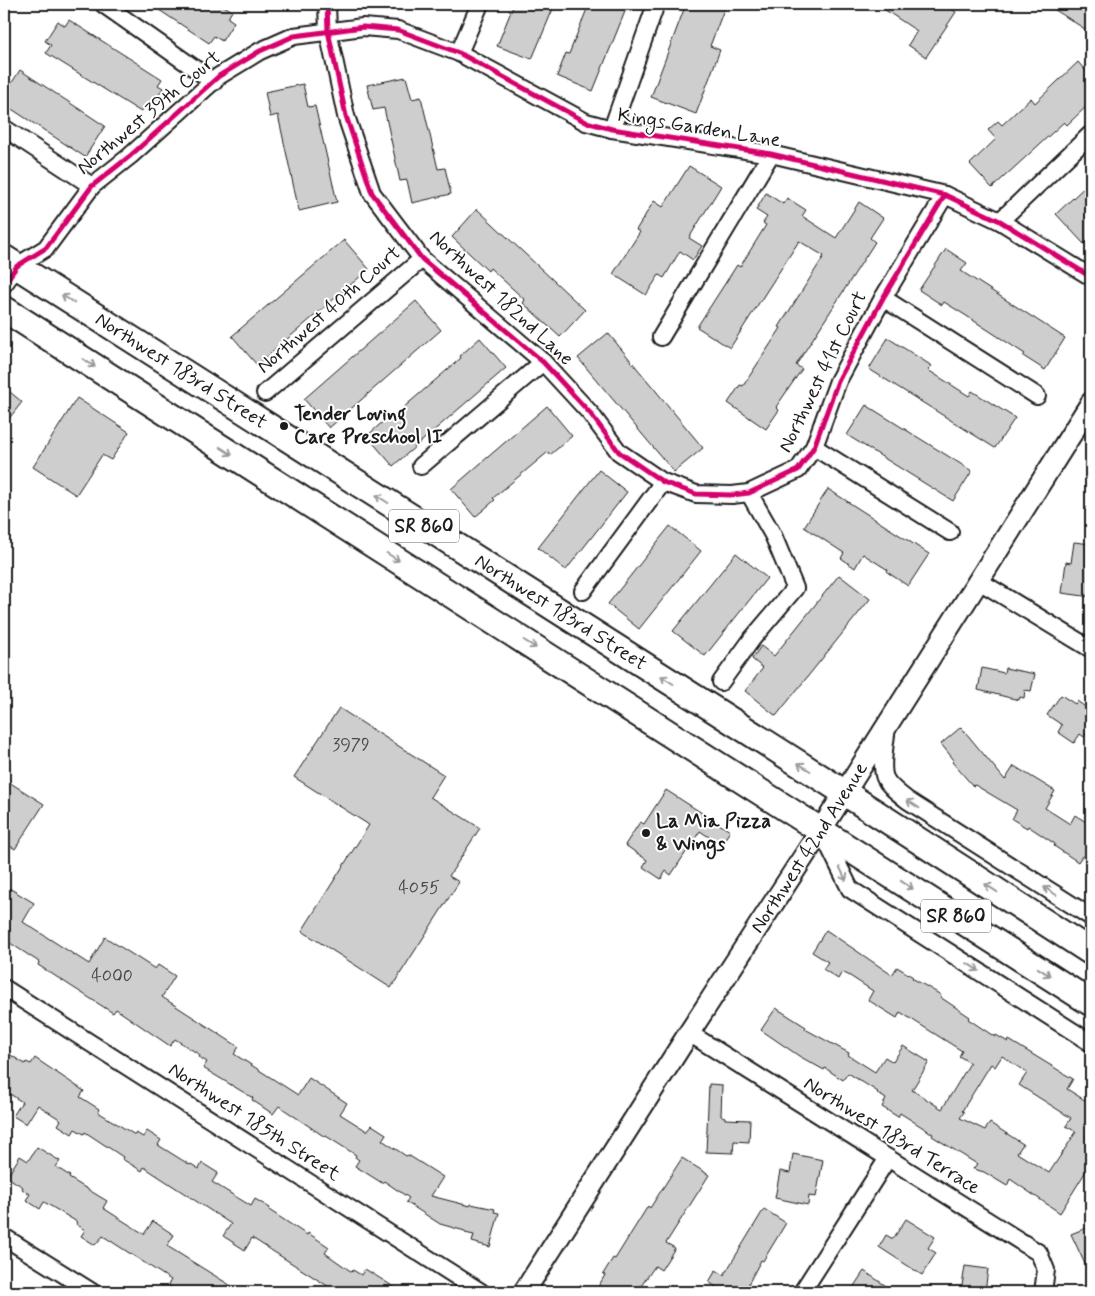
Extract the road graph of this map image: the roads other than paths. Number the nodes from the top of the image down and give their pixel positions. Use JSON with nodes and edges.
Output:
{"nodes":[{"id":1,"x":102,"y":4,"type":"edge"},
{"id":2,"x":327,"y":4,"type":"edge"},
{"id":3,"x":480,"y":4,"type":"edge"},
{"id":4,"x":656,"y":4,"type":"edge"},
{"id":5,"x":328,"y":31,"type":"junction"},
{"id":6,"x":459,"y":53,"type":"junction"},
{"id":7,"x":214,"y":82,"type":"junction"},
{"id":8,"x":4,"y":128,"type":"edge"},
{"id":9,"x":612,"y":130,"type":"junction"},
{"id":10,"x":1091,"y":134,"type":"edge"},
{"id":11,"x":771,"y":154,"type":"junction"},
{"id":12,"x":92,"y":186,"type":"junction"},
{"id":13,"x":945,"y":195,"type":"junction"},
{"id":14,"x":1000,"y":221,"type":"junction"},
{"id":15,"x":422,"y":259,"type":"junction"},
{"id":16,"x":8,"y":269,"type":"edge"},
{"id":17,"x":1091,"y":277,"type":"edge"},
{"id":18,"x":883,"y":298,"type":"junction"},
{"id":19,"x":4,"y":309,"type":"edge"},
{"id":20,"x":661,"y":337,"type":"dead end"},
{"id":21,"x":543,"y":362,"type":"junction"},
{"id":22,"x":265,"y":393,"type":"dead end"},
{"id":23,"x":1037,"y":396,"type":"dead end"},
{"id":24,"x":1091,"y":403,"type":"edge"},
{"id":25,"x":814,"y":447,"type":"junction"},
{"id":26,"x":421,"y":466,"type":"dead end"},
{"id":27,"x":663,"y":482,"type":"junction"},
{"id":28,"x":749,"y":493,"type":"junction"},
{"id":29,"x":950,"y":532,"type":"dead end"},
{"id":30,"x":979,"y":581,"type":"junction"},
{"id":31,"x":583,"y":591,"type":"dead end"},
{"id":32,"x":1091,"y":649,"type":"edge"},
{"id":33,"x":721,"y":682,"type":"dead end"},
{"id":34,"x":887,"y":726,"type":"junction"},
{"id":35,"x":845,"y":793,"type":"junction"},
{"id":36,"x":821,"y":830,"type":"junction"},
{"id":37,"x":1091,"y":918,"type":"edge"},
{"id":38,"x":1091,"y":952,"type":"edge"},
{"id":39,"x":4,"y":988,"type":"edge"},
{"id":40,"x":1091,"y":1003,"type":"edge"},
{"id":41,"x":689,"y":1033,"type":"junction"},
{"id":42,"x":1091,"y":1043,"type":"edge"},
{"id":43,"x":888,"y":1158,"type":"junction"},
{"id":44,"x":4,"y":1237,"type":"edge"},
{"id":45,"x":92,"y":1292,"type":"edge"},
{"id":46,"x":481,"y":1292,"type":"edge"},
{"id":47,"x":524,"y":1292,"type":"edge"},
{"id":48,"x":802,"y":1292,"type":"edge"},
{"id":49,"x":1043,"y":1292,"type":"edge"}],
"edges":[{"from":1,"to":7,"type":"street"},
{"from":2,"to":5,"type":"street"},
{"from":3,"to":6,"type":"street"},
{"from":4,"to":9,"type":"street"},
{"from":5,"to":6,"type":"street","name":"Kings Garden Lane"},
{"from":5,"to":7,"type":"street","name":"Northwest 39th Court"},
{"from":5,"to":15,"type":"street","name":"Northwest 182nd Lane"},
{"from":6,"to":9,"type":"street","name":"Kings Garden Lane"},
{"from":7,"to":12,"type":"street","name":"Northwest 39th Court"},
{"from":8,"to":12,"type":"street"},
{"from":9,"to":11,"type":"street","name":"Kings Garden Lane"},
{"from":10,"to":14,"type":"street"},
{"from":11,"to":13,"type":"street","name":"Kings Garden Lane"},
{"from":11,"to":20,"type":"street"},
{"from":12,"to":16,"type":"street","name":"Northwest 39th Court"},
{"from":13,"to":14,"type":"street","name":"Kings Garden Lane"},
{"from":13,"to":18,"type":"street","name":"Northwest 41st Court"},
{"from":14,"to":17,"type":"street","name":"Kings Garden Lane"},
{"from":15,"to":21,"type":"street","name":"Northwest 182nd Lane"},
{"from":15,"to":22,"type":"street","name":"Northwest 40th Court"},
{"from":35,"to":16,"type":"main road","name":"Northwest 183rd Street","number":"SR 860","one_way":true},
{"from":18,"to":23,"type":"street"},
{"from":18,"to":25,"type":"street","name":"Northwest 41st Court"},
{"from":19,"to":36,"type":"main road","name":"Northwest 183rd Street","number":"SR 860","one_way":true},
{"from":21,"to":26,"type":"street"},
{"from":21,"to":27,"type":"street","name":"Northwest 182nd Lane"},
{"from":24,"to":30,"type":"street","name":"Northwest 42nd Avenue"},
{"from":25,"to":28,"type":"street","name":"Northwest 41st Court"},
{"from":25,"to":29,"type":"street"},
{"from":27,"to":28,"type":"street","name":"Northwest 182nd Lane"},
{"from":27,"to":31,"type":"street"},
{"from":28,"to":33,"type":"street"},
{"from":30,"to":32,"type":"street"},
{"from":30,"to":34,"type":"street","name":"Northwest 42nd Avenue"},
{"from":34,"to":35,"type":"street","name":"Northwest 42nd Avenue"},
{"from":37,"to":34,"type":"street","one_way":true},
{"from":35,"to":36,"type":"street","name":"Northwest 42nd Avenue"},
{"from":38,"to":35,"type":"main road","name":"Northwest 183rd Street","number":"SR 860","one_way":true},
{"from":36,"to":40,"type":"main road","name":"Northwest 183rd Street","number":"SR 860","one_way":true},
{"from":36,"to":41,"type":"street","name":"Northwest 42nd Avenue"},
{"from":36,"to":42,"type":"street","one_way":true},
{"from":39,"to":46,"type":"street","name":"Northwest 185th Street"},
{"from":41,"to":43,"type":"street","name":"Northwest 183rd Terrace"},
{"from":41,"to":47,"type":"street","name":"Northwest 42nd Avenue"},
{"from":43,"to":48,"type":"street"},
{"from":43,"to":49,"type":"street","name":"Northwest 183rd Terrace"},
{"from":44,"to":45,"type":"street"}]}
